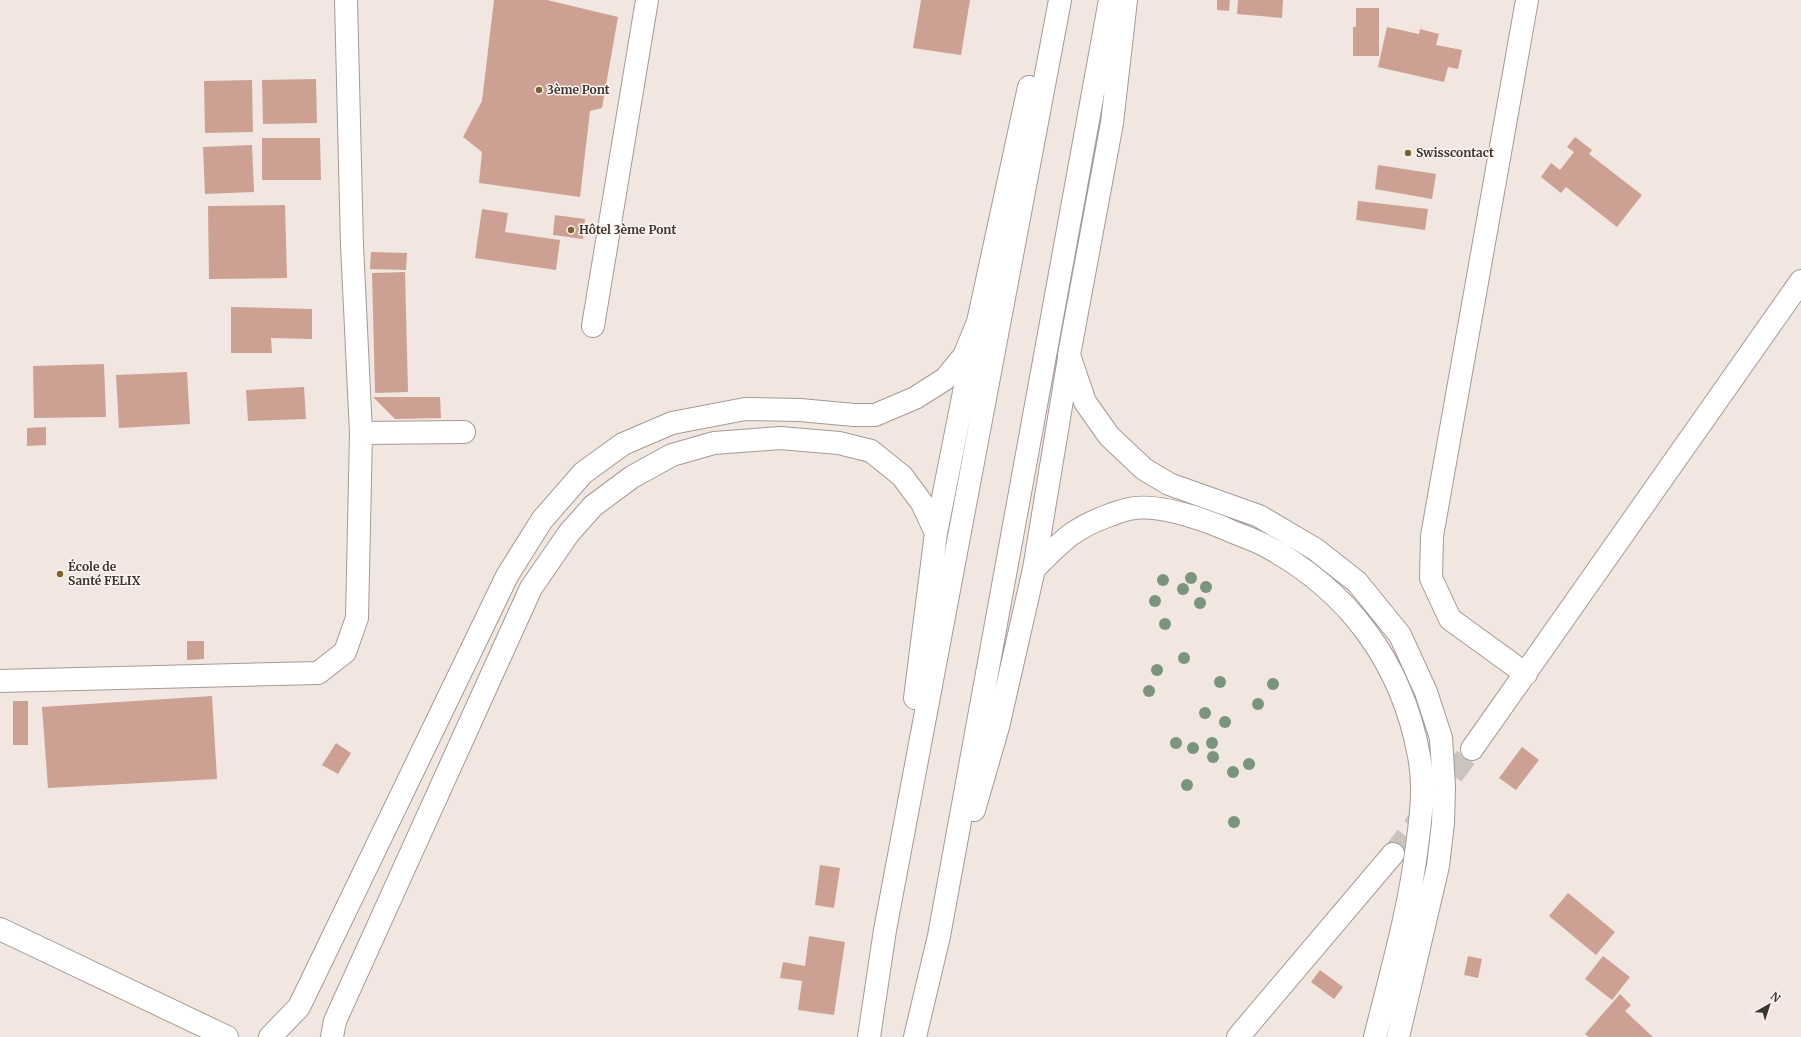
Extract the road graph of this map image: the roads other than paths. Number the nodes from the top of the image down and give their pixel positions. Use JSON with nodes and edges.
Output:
{"nodes":[{"id":1,"x":346,"y":0,"type":"edge"},
{"id":2,"x":647,"y":0,"type":"edge"},
{"id":3,"x":1056,"y":0,"type":"edge"},
{"id":4,"x":1060,"y":0,"type":"edge"},
{"id":5,"x":1110,"y":0,"type":"edge"},
{"id":6,"x":1126,"y":0,"type":"edge"},
{"id":7,"x":1527,"y":0,"type":"edge"},
{"id":8,"x":1801,"y":281,"type":"edge"},
{"id":9,"x":978,"y":322,"type":"junction"},
{"id":10,"x":593,"y":326,"type":"dead end"},
{"id":11,"x":1069,"y":355,"type":"junction"},
{"id":12,"x":464,"y":432,"type":"dead end"},
{"id":13,"x":361,"y":433,"type":"junction"},
{"id":14,"x":936,"y":533,"type":"junction"},
{"id":15,"x":1034,"y":569,"type":"junction"},
{"id":16,"x":1526,"y":674,"type":"junction"},
{"id":17,"x":0,"y":681,"type":"edge"},
{"id":18,"x":1472,"y":749,"type":"tunnel mouth"},
{"id":19,"x":1393,"y":854,"type":"tunnel mouth"},
{"id":20,"x":0,"y":929,"type":"edge"},
{"id":21,"x":886,"y":930,"type":"junction"},
{"id":22,"x":938,"y":936,"type":"junction"},
{"id":23,"x":227,"y":1037,"type":"edge"},
{"id":24,"x":270,"y":1037,"type":"edge"},
{"id":25,"x":332,"y":1037,"type":"edge"},
{"id":26,"x":869,"y":1037,"type":"edge"},
{"id":27,"x":915,"y":1037,"type":"edge"},
{"id":28,"x":1238,"y":1037,"type":"edge"},
{"id":29,"x":1374,"y":1037,"type":"edge"},
{"id":30,"x":1398,"y":1037,"type":"edge"}],
"edges":[{"from":1,"to":13,"type":"main road"},
{"from":2,"to":10,"type":"main road"},
{"from":3,"to":9,"type":"main road"},
{"from":4,"to":21,"type":"main road"},
{"from":5,"to":22,"type":"main road"},
{"from":6,"to":11,"type":"main road"},
{"from":7,"to":16,"type":"main road"},
{"from":8,"to":16,"type":"main road"},
{"from":9,"to":14,"type":"main road"},
{"from":9,"to":24,"type":"main road"},
{"from":11,"to":15,"type":"main road"},
{"from":11,"to":30,"type":"main road"},
{"from":12,"to":13,"type":"main road"},
{"from":13,"to":17,"type":"main road"},
{"from":14,"to":21,"type":"main road"},
{"from":14,"to":25,"type":"main road"},
{"from":15,"to":22,"type":"main road"},
{"from":15,"to":29,"type":"main road"},
{"from":16,"to":18,"type":"main road"},
{"from":19,"to":28,"type":"main road"},
{"from":20,"to":23,"type":"main road"},
{"from":21,"to":26,"type":"main road"},
{"from":22,"to":27,"type":"main road"}]}
